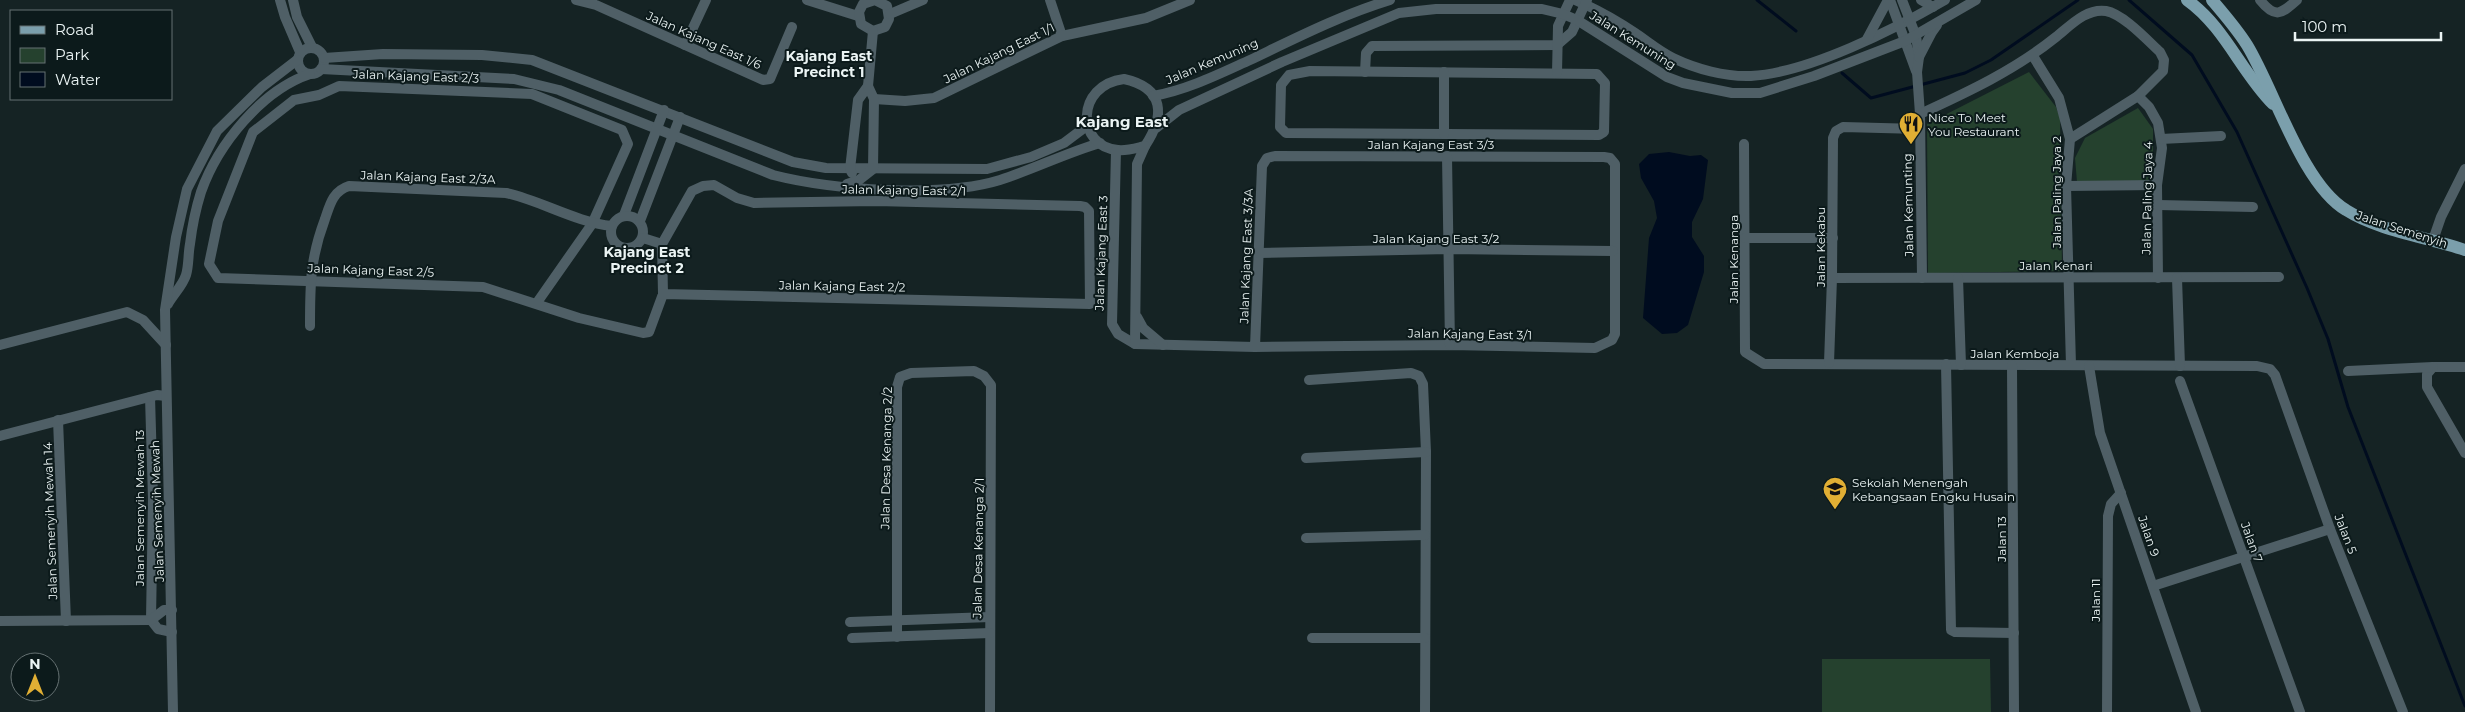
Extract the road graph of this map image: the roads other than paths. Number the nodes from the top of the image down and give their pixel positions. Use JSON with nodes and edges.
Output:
{"nodes":[{"id":1,"x":280,"y":0,"type":"edge"},
{"id":2,"x":293,"y":0,"type":"edge"},
{"id":3,"x":576,"y":0,"type":"edge"},
{"id":4,"x":706,"y":0,"type":"edge"},
{"id":5,"x":807,"y":0,"type":"edge"},
{"id":6,"x":875,"y":0,"type":"edge"},
{"id":7,"x":923,"y":0,"type":"edge"},
{"id":8,"x":1050,"y":0,"type":"edge"},
{"id":9,"x":1190,"y":0,"type":"edge"},
{"id":10,"x":1390,"y":0,"type":"edge"},
{"id":11,"x":1570,"y":0,"type":"edge"},
{"id":12,"x":1889,"y":0,"type":"edge"},
{"id":13,"x":1902,"y":0,"type":"edge"},
{"id":14,"x":1921,"y":0,"type":"edge"},
{"id":15,"x":1945,"y":0,"type":"edge"},
{"id":16,"x":1976,"y":0,"type":"edge"},
{"id":17,"x":2187,"y":0,"type":"edge"},
{"id":18,"x":2212,"y":0,"type":"edge"},
{"id":19,"x":2260,"y":0,"type":"edge"},
{"id":20,"x":2297,"y":0,"type":"edge"},
{"id":21,"x":1585,"y":1,"type":"edge"},
{"id":22,"x":597,"y":3,"type":"edge"},
{"id":23,"x":1933,"y":7,"type":"junction"},
{"id":24,"x":1542,"y":9,"type":"junction"},
{"id":25,"x":890,"y":14,"type":"junction"},
{"id":26,"x":1563,"y":14,"type":"junction"},
{"id":27,"x":858,"y":16,"type":"junction"},
{"id":28,"x":1577,"y":20,"type":"junction"},
{"id":29,"x":1910,"y":20,"type":"junction"},
{"id":30,"x":1942,"y":21,"type":"junction"},
{"id":31,"x":1900,"y":25,"type":"junction"},
{"id":32,"x":1558,"y":26,"type":"junction"},
{"id":33,"x":792,"y":27,"type":"dead end"},
{"id":34,"x":1595,"y":30,"type":"junction"},
{"id":35,"x":873,"y":31,"type":"junction"},
{"id":36,"x":1572,"y":32,"type":"junction"},
{"id":37,"x":1062,"y":36,"type":"junction"},
{"id":38,"x":1916,"y":36,"type":"junction"},
{"id":39,"x":1866,"y":39,"type":"junction"},
{"id":40,"x":1905,"y":41,"type":"junction"},
{"id":41,"x":685,"y":45,"type":"junction"},
{"id":42,"x":1557,"y":45,"type":"junction"},
{"id":43,"x":312,"y":47,"type":"junction"},
{"id":44,"x":299,"y":56,"type":"junction"},
{"id":45,"x":2033,"y":56,"type":"junction"},
{"id":46,"x":1920,"y":57,"type":"junction"},
{"id":47,"x":1282,"y":62,"type":"junction"},
{"id":48,"x":322,"y":64,"type":"junction"},
{"id":49,"x":1310,"y":71,"type":"junction"},
{"id":50,"x":1365,"y":72,"type":"junction"},
{"id":51,"x":1444,"y":72,"type":"junction"},
{"id":52,"x":310,"y":74,"type":"junction"},
{"id":53,"x":1557,"y":74,"type":"junction"},
{"id":54,"x":1917,"y":75,"type":"junction"},
{"id":55,"x":868,"y":86,"type":"junction"},
{"id":56,"x":1153,"y":96,"type":"junction"},
{"id":57,"x":2138,"y":96,"type":"junction"},
{"id":58,"x":874,"y":99,"type":"junction"},
{"id":59,"x":2275,"y":106,"type":"junction"},
{"id":60,"x":664,"y":110,"type":"junction"},
{"id":61,"x":1920,"y":114,"type":"junction"},
{"id":62,"x":680,"y":117,"type":"junction"},
{"id":63,"x":1088,"y":125,"type":"junction"},
{"id":64,"x":658,"y":128,"type":"junction"},
{"id":65,"x":1156,"y":128,"type":"junction"},
{"id":66,"x":1920,"y":129,"type":"junction"},
{"id":67,"x":674,"y":134,"type":"junction"},
{"id":68,"x":1444,"y":134,"type":"junction"},
{"id":69,"x":2221,"y":136,"type":"dead end"},
{"id":70,"x":2070,"y":139,"type":"junction"},
{"id":71,"x":2161,"y":139,"type":"junction"},
{"id":72,"x":1100,"y":143,"type":"junction"},
{"id":73,"x":1744,"y":144,"type":"dead end"},
{"id":74,"x":1145,"y":146,"type":"junction"},
{"id":75,"x":1116,"y":150,"type":"junction"},
{"id":76,"x":1447,"y":156,"type":"junction"},
{"id":77,"x":1604,"y":157,"type":"joint"},
{"id":78,"x":1262,"y":166,"type":"joint"},
{"id":79,"x":850,"y":168,"type":"junction"},
{"id":80,"x":873,"y":169,"type":"junction"},
{"id":81,"x":2465,"y":169,"type":"edge"},
{"id":82,"x":858,"y":180,"type":"junction"},
{"id":83,"x":2157,"y":185,"type":"junction"},
{"id":84,"x":841,"y":186,"type":"junction"},
{"id":85,"x":2066,"y":186,"type":"junction"},
{"id":86,"x":873,"y":188,"type":"junction"},
{"id":87,"x":2158,"y":205,"type":"junction"},
{"id":88,"x":2254,"y":207,"type":"dead end"},
{"id":89,"x":624,"y":215,"type":"junction"},
{"id":90,"x":640,"y":221,"type":"junction"},
{"id":91,"x":592,"y":224,"type":"junction"},
{"id":92,"x":612,"y":226,"type":"junction"},
{"id":93,"x":643,"y":238,"type":"junction"},
{"id":94,"x":1745,"y":238,"type":"junction"},
{"id":95,"x":1832,"y":238,"type":"junction"},
{"id":96,"x":2433,"y":240,"type":"junction"},
{"id":97,"x":662,"y":244,"type":"junction"},
{"id":98,"x":1449,"y":249,"type":"junction"},
{"id":99,"x":2465,"y":250,"type":"edge"},
{"id":100,"x":1613,"y":251,"type":"junction"},
{"id":101,"x":1259,"y":253,"type":"junction"},
{"id":102,"x":209,"y":264,"type":"joint"},
{"id":103,"x":2069,"y":277,"type":"junction"},
{"id":104,"x":2279,"y":277,"type":"dead end"},
{"id":105,"x":1832,"y":278,"type":"junction"},
{"id":106,"x":1922,"y":278,"type":"junction"},
{"id":107,"x":1958,"y":278,"type":"junction"},
{"id":108,"x":2158,"y":278,"type":"junction"},
{"id":109,"x":2177,"y":278,"type":"junction"},
{"id":110,"x":310,"y":280,"type":"junction"},
{"id":111,"x":663,"y":294,"type":"junction"},
{"id":112,"x":536,"y":304,"type":"junction"},
{"id":113,"x":1090,"y":304,"type":"joint"},
{"id":114,"x":165,"y":310,"type":"junction"},
{"id":115,"x":1136,"y":314,"type":"junction"},
{"id":116,"x":310,"y":326,"type":"dead end"},
{"id":117,"x":1135,"y":344,"type":"junction"},
{"id":118,"x":1450,"y":344,"type":"junction"},
{"id":119,"x":0,"y":345,"type":"edge"},
{"id":120,"x":166,"y":345,"type":"junction"},
{"id":121,"x":1162,"y":345,"type":"junction"},
{"id":122,"x":1256,"y":347,"type":"junction"},
{"id":123,"x":1829,"y":363,"type":"junction"},
{"id":124,"x":1764,"y":364,"type":"joint"},
{"id":125,"x":1946,"y":364,"type":"junction"},
{"id":126,"x":1961,"y":365,"type":"junction"},
{"id":127,"x":2012,"y":365,"type":"junction"},
{"id":128,"x":2071,"y":366,"type":"junction"},
{"id":129,"x":2089,"y":366,"type":"junction"},
{"id":130,"x":2180,"y":366,"type":"junction"},
{"id":131,"x":2465,"y":366,"type":"edge"},
{"id":132,"x":2266,"y":367,"type":"joint"},
{"id":133,"x":2433,"y":367,"type":"junction"},
{"id":134,"x":2348,"y":371,"type":"dead end"},
{"id":135,"x":1309,"y":380,"type":"dead end"},
{"id":136,"x":2180,"y":381,"type":"dead end"},
{"id":137,"x":991,"y":385,"type":"joint"},
{"id":138,"x":166,"y":396,"type":"junction"},
{"id":139,"x":150,"y":397,"type":"junction"},
{"id":140,"x":58,"y":420,"type":"junction"},
{"id":141,"x":0,"y":436,"type":"edge"},
{"id":142,"x":1426,"y":452,"type":"junction"},
{"id":143,"x":2465,"y":453,"type":"edge"},
{"id":144,"x":1306,"y":458,"type":"dead end"},
{"id":145,"x":2121,"y":493,"type":"junction"},
{"id":146,"x":2330,"y":529,"type":"junction"},
{"id":147,"x":1426,"y":536,"type":"junction"},
{"id":148,"x":1306,"y":538,"type":"dead end"},
{"id":149,"x":2244,"y":557,"type":"junction"},
{"id":150,"x":2153,"y":586,"type":"junction"},
{"id":151,"x":172,"y":610,"type":"junction"},
{"id":152,"x":155,"y":616,"type":"junction"},
{"id":153,"x":990,"y":617,"type":"junction"},
{"id":154,"x":0,"y":621,"type":"edge"},
{"id":155,"x":66,"y":621,"type":"junction"},
{"id":156,"x":897,"y":621,"type":"junction"},
{"id":157,"x":850,"y":622,"type":"dead end"},
{"id":158,"x":172,"y":632,"type":"junction"},
{"id":159,"x":2014,"y":633,"type":"junction"},
{"id":160,"x":990,"y":634,"type":"junction"},
{"id":161,"x":897,"y":636,"type":"junction"},
{"id":162,"x":852,"y":638,"type":"dead end"},
{"id":163,"x":1312,"y":638,"type":"dead end"},
{"id":164,"x":1425,"y":638,"type":"junction"},
{"id":165,"x":173,"y":712,"type":"edge"},
{"id":166,"x":990,"y":712,"type":"edge"},
{"id":167,"x":1425,"y":712,"type":"edge"},
{"id":168,"x":2014,"y":712,"type":"edge"},
{"id":169,"x":2107,"y":712,"type":"edge"},
{"id":170,"x":2196,"y":712,"type":"edge"},
{"id":171,"x":2300,"y":712,"type":"edge"},
{"id":172,"x":2404,"y":712,"type":"edge"}],
"edges":[{"from":1,"to":44,"type":"street"},
{"from":2,"to":43,"type":"street"},
{"from":3,"to":22,"type":"street","name":"Jalan Kajang East 1/6"},
{"from":4,"to":41,"type":"street"},
{"from":5,"to":27,"type":"street"},
{"from":6,"to":25,"type":"street"},
{"from":6,"to":27,"type":"street"},
{"from":7,"to":25,"type":"street"},
{"from":8,"to":37,"type":"street"},
{"from":9,"to":37,"type":"street","name":"Jalan Kajang East 1/1"},
{"from":10,"to":56,"type":"street","name":"Jalan Kemuning"},
{"from":11,"to":26,"type":"street"},
{"from":12,"to":31,"type":"street"},
{"from":12,"to":39,"type":"street"},
{"from":13,"to":29,"type":"street"},
{"from":14,"to":23,"type":"street"},
{"from":15,"to":23,"type":"street","name":"Jalan Kemuning"},
{"from":16,"to":30,"type":"street","name":"Jalan Kemuning"},
{"from":17,"to":59,"type":"main road","name":"Jalan Semenyih"},
{"from":18,"to":59,"type":"main road","name":"Jalan Semenyih"},
{"from":19,"to":20,"type":"street"},
{"from":21,"to":28,"type":"street"},
{"from":21,"to":39,"type":"street","name":"Jalan Kemuning"},
{"from":22,"to":41,"type":"street","name":"Jalan Kajang East 1/6"},
{"from":23,"to":29,"type":"street","name":"Jalan Kemuning"},
{"from":24,"to":26,"type":"street","name":"Jalan Kemuning"},
{"from":24,"to":32,"type":"street"},
{"from":24,"to":47,"type":"street","name":"Jalan Kemuning"},
{"from":25,"to":35,"type":"street"},
{"from":26,"to":28,"type":"street","name":"Jalan Kemuning"},
{"from":26,"to":32,"type":"street"},
{"from":27,"to":35,"type":"street"},
{"from":28,"to":34,"type":"street","name":"Jalan Kemuning"},
{"from":28,"to":36,"type":"street"},
{"from":29,"to":31,"type":"street","name":"Jalan Kemuning"},
{"from":29,"to":38,"type":"street"},
{"from":30,"to":38,"type":"street","name":"Jalan Kemuning"},
{"from":30,"to":46,"type":"street"},
{"from":31,"to":39,"type":"street","name":"Jalan Kemuning"},
{"from":31,"to":40,"type":"street"},
{"from":32,"to":42,"type":"street"},
{"from":33,"to":41,"type":"street","name":"Jalan Kajang East 1/6"},
{"from":34,"to":36,"type":"street"},
{"from":34,"to":40,"type":"street","name":"Jalan Kemuning"},
{"from":35,"to":55,"type":"street"},
{"from":36,"to":42,"type":"street"},
{"from":37,"to":58,"type":"street","name":"Jalan Kajang East 1/1"},
{"from":38,"to":40,"type":"street","name":"Jalan Kemuning"},
{"from":38,"to":46,"type":"street"},
{"from":40,"to":54,"type":"street"},
{"from":42,"to":50,"type":"street"},
{"from":42,"to":53,"type":"street"},
{"from":43,"to":44,"type":"street"},
{"from":43,"to":48,"type":"street"},
{"from":44,"to":52,"type":"street"},
{"from":44,"to":114,"type":"street","name":"Jalan Semenyih Mewah"},
{"from":45,"to":57,"type":"street"},
{"from":45,"to":61,"type":"street"},
{"from":45,"to":70,"type":"street","name":"Jalan Paling Jaya 2"},
{"from":46,"to":54,"type":"street"},
{"from":47,"to":49,"type":"street"},
{"from":47,"to":65,"type":"street","name":"Jalan Kemuning"},
{"from":48,"to":52,"type":"street"},
{"from":48,"to":60,"type":"street"},
{"from":48,"to":64,"type":"street"},
{"from":49,"to":50,"type":"street"},
{"from":49,"to":68,"type":"street"},
{"from":50,"to":51,"type":"street"},
{"from":51,"to":53,"type":"street"},
{"from":51,"to":68,"type":"street"},
{"from":52,"to":114,"type":"street"},
{"from":53,"to":68,"type":"street"},
{"from":54,"to":61,"type":"street","name":"Jalan Kemunting"},
{"from":55,"to":58,"type":"street"},
{"from":55,"to":79,"type":"street"},
{"from":56,"to":63,"type":"street"},
{"from":56,"to":65,"type":"street"},
{"from":57,"to":70,"type":"street"},
{"from":57,"to":71,"type":"street","name":"Jalan Paling Jaya 4"},
{"from":58,"to":80,"type":"street"},
{"from":59,"to":96,"type":"main road","name":"Jalan Semenyih"},
{"from":60,"to":62,"type":"street"},
{"from":60,"to":64,"type":"street"},
{"from":61,"to":66,"type":"street","name":"Jalan Kemunting"},
{"from":62,"to":67,"type":"street"},
{"from":62,"to":79,"type":"street"},
{"from":63,"to":72,"type":"street"},
{"from":63,"to":80,"type":"street"},
{"from":64,"to":67,"type":"street"},
{"from":64,"to":89,"type":"street"},
{"from":65,"to":74,"type":"street"},
{"from":66,"to":95,"type":"street","name":"Jalan Kekabu"},
{"from":66,"to":106,"type":"street","name":"Jalan Kemunting"},
{"from":67,"to":84,"type":"street"},
{"from":67,"to":90,"type":"street"},
{"from":69,"to":71,"type":"street"},
{"from":70,"to":85,"type":"street","name":"Jalan Paling Jaya 2"},
{"from":71,"to":83,"type":"street","name":"Jalan Paling Jaya 4"},
{"from":72,"to":75,"type":"street"},
{"from":72,"to":86,"type":"street"},
{"from":73,"to":94,"type":"street","name":"Jalan Kenanga"},
{"from":74,"to":75,"type":"street"},
{"from":74,"to":115,"type":"street"},
{"from":75,"to":117,"type":"street","name":"Jalan Kajang East 3"},
{"from":76,"to":77,"type":"street","name":"Jalan Kajang East 3/3"},
{"from":76,"to":78,"type":"street","name":"Jalan Kajang East 3/3"},
{"from":76,"to":98,"type":"street"},
{"from":77,"to":100,"type":"street","name":"Jalan Kajang East 3/1"},
{"from":78,"to":101,"type":"street","name":"Jalan Kajang East 3/3A"},
{"from":79,"to":80,"type":"street"},
{"from":79,"to":82,"type":"street"},
{"from":80,"to":82,"type":"street"},
{"from":81,"to":96,"type":"street"},
{"from":82,"to":84,"type":"street"},
{"from":82,"to":86,"type":"street"},
{"from":83,"to":85,"type":"street"},
{"from":83,"to":87,"type":"street","name":"Jalan Paling Jaya 4"},
{"from":84,"to":86,"type":"street"},
{"from":85,"to":103,"type":"street","name":"Jalan Paling Jaya 2"},
{"from":87,"to":88,"type":"street"},
{"from":87,"to":108,"type":"street","name":"Jalan Paling Jaya 4"},
{"from":89,"to":90,"type":"street"},
{"from":89,"to":92,"type":"street"},
{"from":90,"to":93,"type":"street"},
{"from":91,"to":92,"type":"street"},
{"from":91,"to":102,"type":"street","name":"Jalan Kajang East 2/3"},
{"from":91,"to":110,"type":"street","name":"Jalan Kajang East 2/3A"},
{"from":91,"to":112,"type":"street"},
{"from":92,"to":93,"type":"street"},
{"from":93,"to":97,"type":"street"},
{"from":94,"to":95,"type":"street"},
{"from":94,"to":124,"type":"street","name":"Jalan Kenanga"},
{"from":95,"to":105,"type":"street","name":"Jalan Kekabu"},
{"from":96,"to":99,"type":"main road","name":"Jalan Semenyih"},
{"from":97,"to":111,"type":"street"},
{"from":97,"to":113,"type":"street","name":"Jalan Kajang East 2/1"},
{"from":98,"to":100,"type":"street","name":"Jalan Kajang East 3/2"},
{"from":98,"to":101,"type":"street","name":"Jalan Kajang East 3/2"},
{"from":98,"to":118,"type":"street"},
{"from":100,"to":118,"type":"street","name":"Jalan Kajang East 3/1"},
{"from":101,"to":122,"type":"street","name":"Jalan Kajang East 3/3A"},
{"from":102,"to":110,"type":"street","name":"Jalan Kajang East 2/5"},
{"from":103,"to":107,"type":"street","name":"Jalan Kenari"},
{"from":103,"to":108,"type":"street","name":"Jalan Kenari"},
{"from":103,"to":128,"type":"street","name":"Jalan Paling Jaya 2"},
{"from":104,"to":109,"type":"street","name":"Jalan Kenari"},
{"from":105,"to":106,"type":"street","name":"Jalan Kenari"},
{"from":105,"to":123,"type":"street","name":"Jalan Kekabu"},
{"from":106,"to":107,"type":"street","name":"Jalan Kenari"},
{"from":107,"to":126,"type":"street"},
{"from":108,"to":109,"type":"street","name":"Jalan Kenari"},
{"from":109,"to":130,"type":"street"},
{"from":110,"to":112,"type":"street","name":"Jalan Kajang East 2/5"},
{"from":110,"to":116,"type":"street","name":"Jalan Kajang East 2/3A"},
{"from":111,"to":112,"type":"street","name":"Jalan Kajang East 2/5"},
{"from":111,"to":113,"type":"street","name":"Jalan Kajang East 2/2"},
{"from":114,"to":120,"type":"street","name":"Jalan Semenyih Mewah"},
{"from":115,"to":117,"type":"street"},
{"from":115,"to":121,"type":"street"},
{"from":117,"to":121,"type":"street","name":"Jalan Kajang East 3/1"},
{"from":118,"to":122,"type":"street","name":"Jalan Kajang East 3/1"},
{"from":119,"to":120,"type":"street"},
{"from":120,"to":138,"type":"street","name":"Jalan Semenyih Mewah"},
{"from":121,"to":122,"type":"street","name":"Jalan Kajang East 3/1"},
{"from":123,"to":124,"type":"street","name":"Jalan Kemboja"},
{"from":123,"to":125,"type":"street","name":"Jalan Kemboja"},
{"from":125,"to":126,"type":"street","name":"Jalan Kemboja"},
{"from":125,"to":159,"type":"street"},
{"from":126,"to":127,"type":"street","name":"Jalan Kemboja"},
{"from":127,"to":128,"type":"street","name":"Jalan Kemboja"},
{"from":127,"to":159,"type":"street","name":"Jalan 13"},
{"from":128,"to":129,"type":"street","name":"Jalan Kemboja"},
{"from":129,"to":130,"type":"street","name":"Jalan Kemboja"},
{"from":129,"to":145,"type":"street","name":"Jalan 9"},
{"from":130,"to":132,"type":"street","name":"Jalan Kemboja"},
{"from":131,"to":133,"type":"street"},
{"from":132,"to":146,"type":"street","name":"Jalan 5"},
{"from":133,"to":134,"type":"street"},
{"from":133,"to":143,"type":"street"},
{"from":135,"to":142,"type":"street"},
{"from":136,"to":149,"type":"street","name":"Jalan 7"},
{"from":137,"to":153,"type":"street","name":"Jalan Desa Kenanga 2/1"},
{"from":137,"to":156,"type":"street","name":"Jalan Desa Kenanga 2/2"},
{"from":138,"to":139,"type":"street"},
{"from":138,"to":151,"type":"street","name":"Jalan Semenyih Mewah"},
{"from":139,"to":140,"type":"street"},
{"from":139,"to":152,"type":"street","name":"Jalan Semenyih Mewah 13"},
{"from":140,"to":141,"type":"street"},
{"from":140,"to":155,"type":"street","name":"Jalan Semenyih Mewah 14"},
{"from":142,"to":144,"type":"street"},
{"from":142,"to":147,"type":"street"},
{"from":145,"to":150,"type":"street","name":"Jalan 9"},
{"from":145,"to":169,"type":"street","name":"Jalan 11"},
{"from":146,"to":149,"type":"street"},
{"from":146,"to":172,"type":"street","name":"Jalan 5"},
{"from":147,"to":148,"type":"street"},
{"from":147,"to":164,"type":"street"},
{"from":149,"to":150,"type":"street"},
{"from":149,"to":171,"type":"street","name":"Jalan 7"},
{"from":150,"to":170,"type":"street","name":"Jalan 9"},
{"from":151,"to":152,"type":"street"},
{"from":151,"to":158,"type":"street","name":"Jalan Semenyih Mewah"},
{"from":152,"to":155,"type":"street"},
{"from":152,"to":158,"type":"street"},
{"from":153,"to":156,"type":"street"},
{"from":153,"to":160,"type":"street","name":"Jalan Desa Kenanga 2/1"},
{"from":154,"to":155,"type":"street"},
{"from":156,"to":157,"type":"street"},
{"from":156,"to":161,"type":"street","name":"Jalan Desa Kenanga 2/2"},
{"from":158,"to":165,"type":"street","name":"Jalan Semenyih Mewah"},
{"from":159,"to":168,"type":"street","name":"Jalan 13"},
{"from":160,"to":161,"type":"street"},
{"from":160,"to":166,"type":"street","name":"Jalan Desa Kenanga 2/1"},
{"from":161,"to":162,"type":"street"},
{"from":163,"to":164,"type":"street"},
{"from":164,"to":167,"type":"street"}]}
